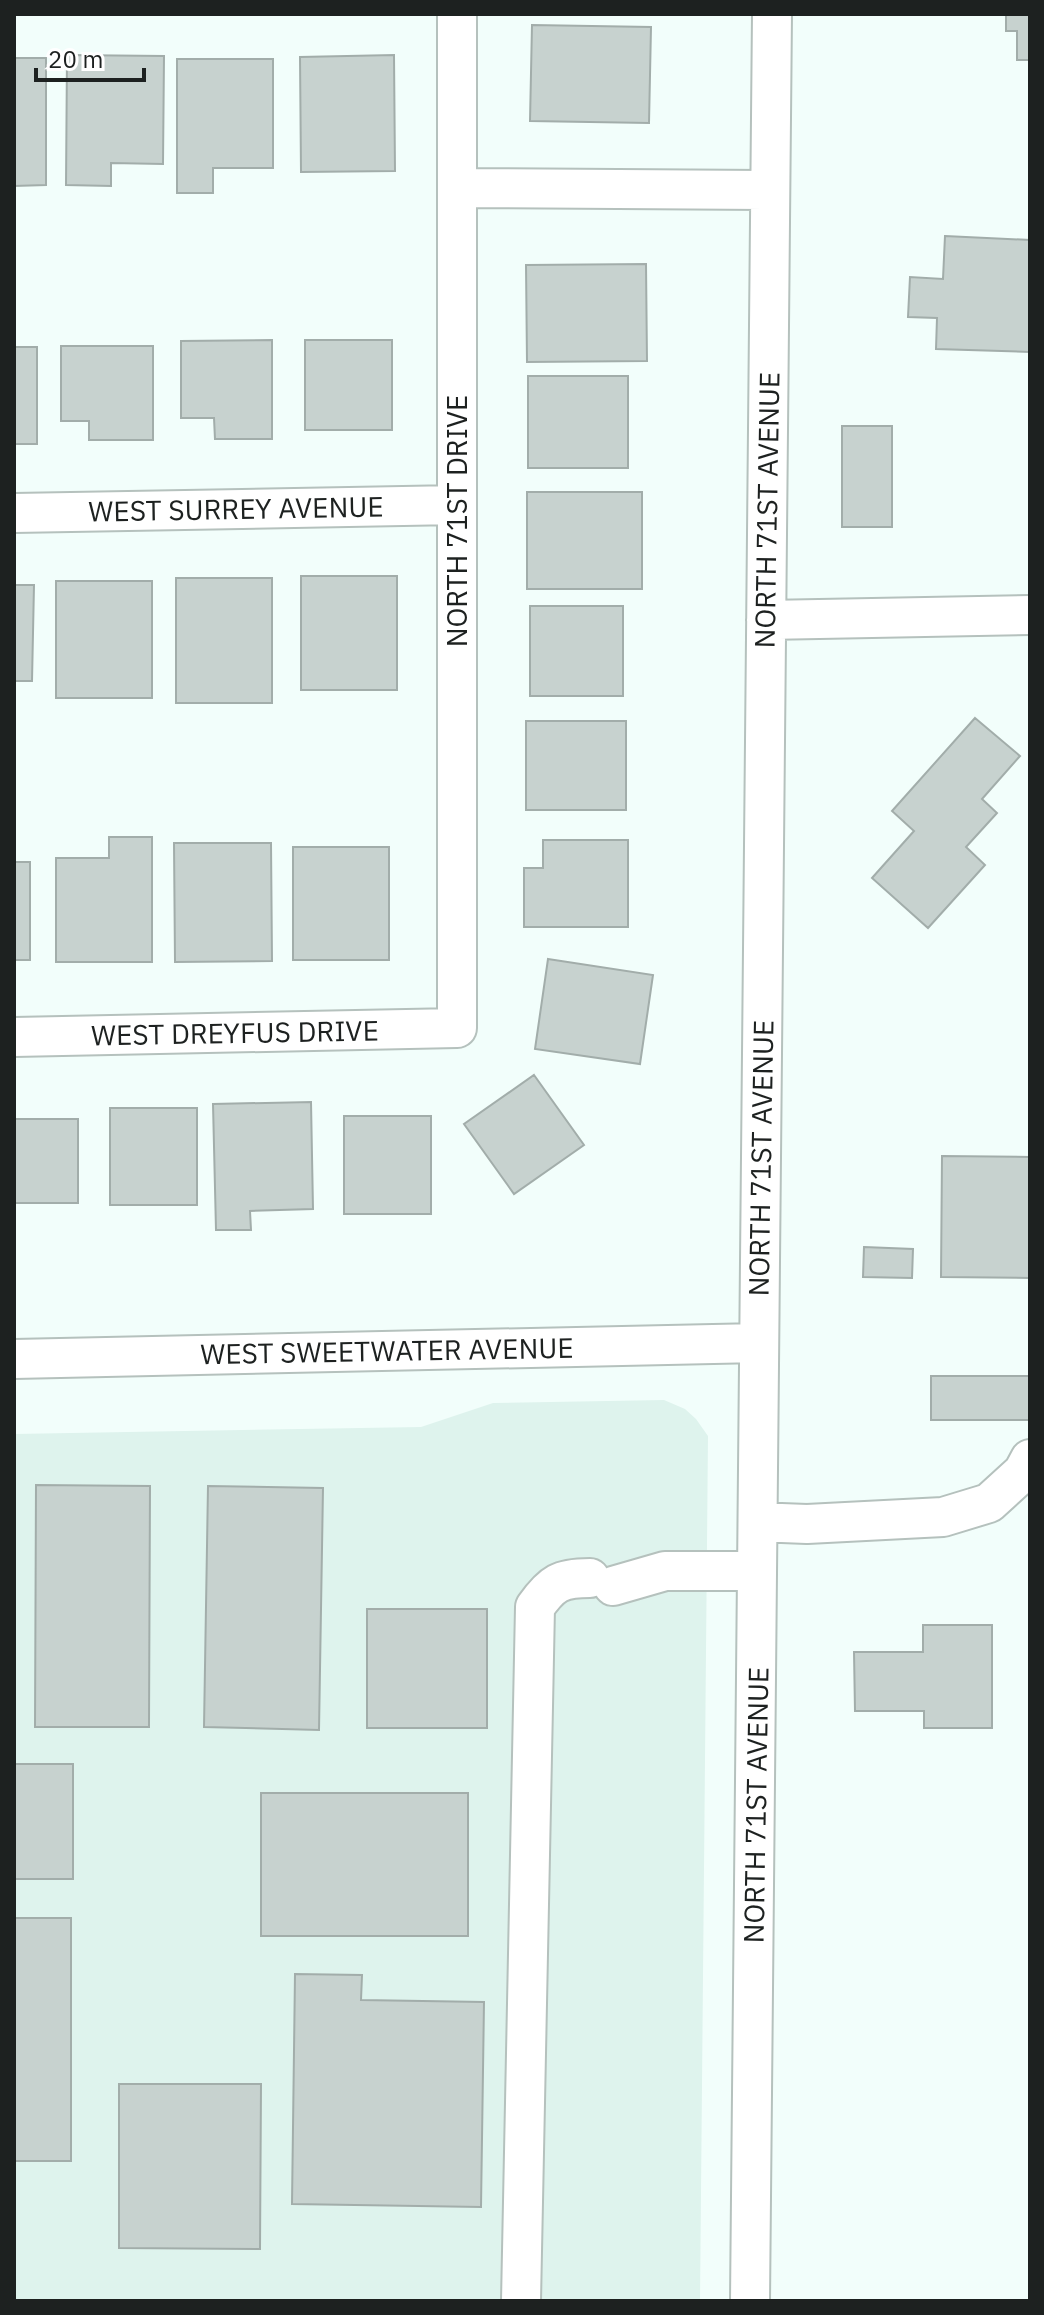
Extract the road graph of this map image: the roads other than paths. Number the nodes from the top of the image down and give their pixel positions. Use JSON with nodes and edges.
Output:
{"nodes":[{"id":1,"x":457,"y":14,"type":"edge"},
{"id":2,"x":772,"y":14,"type":"edge"},
{"id":3,"x":457,"y":188,"type":"junction"},
{"id":4,"x":770,"y":190,"type":"junction"},
{"id":5,"x":457,"y":505,"type":"junction"},
{"id":6,"x":14,"y":513,"type":"edge"},
{"id":7,"x":1030,"y":615,"type":"edge"},
{"id":8,"x":766,"y":620,"type":"junction"},
{"id":9,"x":457,"y":1028,"type":"joint"},
{"id":10,"x":14,"y":1037,"type":"edge"},
{"id":11,"x":759,"y":1343,"type":"junction"},
{"id":12,"x":14,"y":1359,"type":"edge"},
{"id":13,"x":1030,"y":1459,"type":"edge"},
{"id":14,"x":758,"y":1522,"type":"junction"},
{"id":15,"x":757,"y":1571,"type":"junction"},
{"id":16,"x":521,"y":2301,"type":"edge"},
{"id":17,"x":750,"y":2301,"type":"edge"}],
"edges":[{"from":1,"to":3,"type":"street","name":"NORTH 71ST DRIVE"},
{"from":2,"to":4,"type":"street","name":"NORTH 71ST AVENUE"},
{"from":3,"to":4,"type":"street"},
{"from":3,"to":5,"type":"street","name":"NORTH 71ST DRIVE"},
{"from":4,"to":8,"type":"street","name":"NORTH 71ST AVENUE"},
{"from":5,"to":6,"type":"street","name":"WEST SURREY AVENUE"},
{"from":5,"to":9,"type":"street","name":"NORTH 71ST DRIVE"},
{"from":7,"to":8,"type":"street"},
{"from":8,"to":11,"type":"street","name":"NORTH 71ST AVENUE"},
{"from":9,"to":10,"type":"street","name":"WEST DREYFUS DRIVE"},
{"from":11,"to":12,"type":"street","name":"WEST SWEETWATER AVENUE"},
{"from":11,"to":14,"type":"street","name":"NORTH 71ST AVENUE"},
{"from":13,"to":14,"type":"street"},
{"from":14,"to":15,"type":"street","name":"NORTH 71ST AVENUE"},
{"from":15,"to":16,"type":"street"},
{"from":15,"to":17,"type":"street","name":"NORTH 71ST AVENUE"}]}
